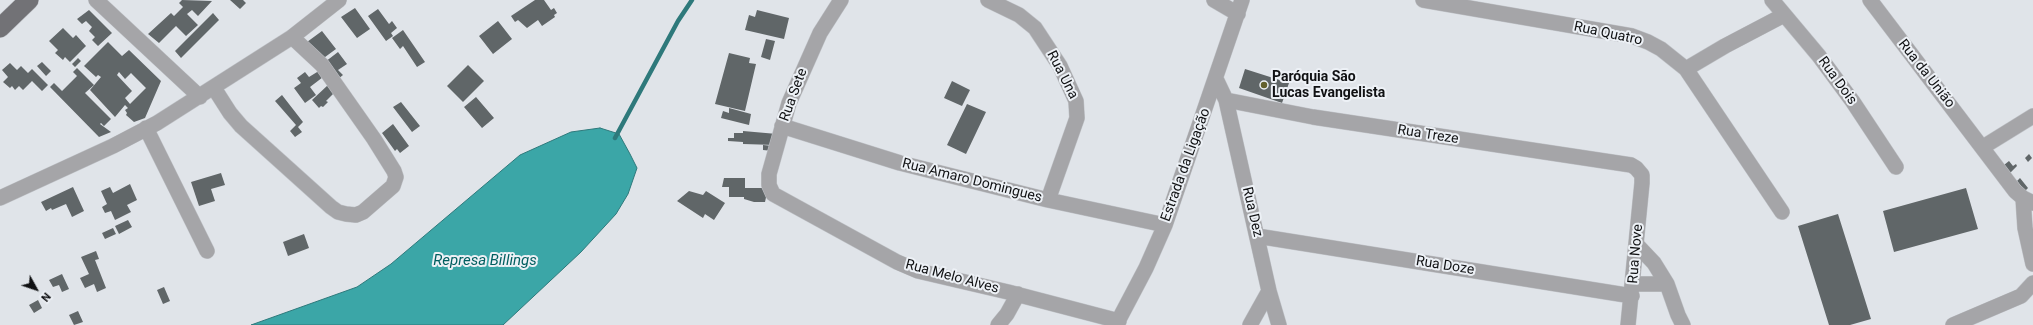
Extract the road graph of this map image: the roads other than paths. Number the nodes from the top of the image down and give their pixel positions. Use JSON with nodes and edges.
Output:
{"nodes":[{"id":1,"x":29,"y":0,"type":"edge"},
{"id":2,"x":96,"y":0,"type":"edge"},
{"id":3,"x":339,"y":0,"type":"edge"},
{"id":4,"x":840,"y":0,"type":"edge"},
{"id":5,"x":988,"y":0,"type":"edge"},
{"id":6,"x":1214,"y":0,"type":"edge"},
{"id":7,"x":1422,"y":0,"type":"edge"},
{"id":8,"x":1772,"y":0,"type":"edge"},
{"id":9,"x":1870,"y":0,"type":"edge"},
{"id":10,"x":1240,"y":7,"type":"edge"},
{"id":11,"x":1784,"y":15,"type":"junction"},
{"id":12,"x":0,"y":28,"type":"edge"},
{"id":13,"x":292,"y":37,"type":"junction"},
{"id":14,"x":1686,"y":69,"type":"junction"},
{"id":15,"x":1216,"y":79,"type":"junction"},
{"id":16,"x":214,"y":88,"type":"junction"},
{"id":17,"x":200,"y":97,"type":"junction"},
{"id":18,"x":1226,"y":100,"type":"junction"},
{"id":19,"x":2033,"y":116,"type":"edge"},
{"id":20,"x":782,"y":126,"type":"junction"},
{"id":21,"x":146,"y":128,"type":"junction"},
{"id":22,"x":1983,"y":147,"type":"junction"},
{"id":23,"x":1896,"y":167,"type":"dead end"},
{"id":24,"x":1642,"y":183,"type":"joint"},
{"id":25,"x":775,"y":196,"type":"joint"},
{"id":26,"x":0,"y":198,"type":"edge"},
{"id":27,"x":1048,"y":200,"type":"junction"},
{"id":28,"x":2028,"y":201,"type":"edge"},
{"id":29,"x":1782,"y":212,"type":"dead end"},
{"id":30,"x":1165,"y":225,"type":"junction"},
{"id":31,"x":1258,"y":236,"type":"junction"},
{"id":32,"x":1636,"y":244,"type":"junction"},
{"id":33,"x":207,"y":251,"type":"dead end"},
{"id":34,"x":2033,"y":264,"type":"edge"},
{"id":35,"x":2033,"y":283,"type":"edge"},
{"id":36,"x":1667,"y":284,"type":"junction"},
{"id":37,"x":1633,"y":290,"type":"junction"},
{"id":38,"x":1269,"y":291,"type":"junction"},
{"id":39,"x":1018,"y":294,"type":"junction"},
{"id":40,"x":1118,"y":323,"type":"edge"},
{"id":41,"x":998,"y":325,"type":"edge"},
{"id":42,"x":1250,"y":325,"type":"edge"},
{"id":43,"x":1278,"y":325,"type":"edge"},
{"id":44,"x":1628,"y":325,"type":"edge"},
{"id":45,"x":1683,"y":325,"type":"edge"},
{"id":46,"x":1953,"y":325,"type":"edge"}],
"edges":[{"from":1,"to":12,"type":"main road"},
{"from":2,"to":17,"type":"street"},
{"from":3,"to":13,"type":"street"},
{"from":4,"to":20,"type":"street","name":"Rua Sete"},
{"from":5,"to":27,"type":"street","name":"Rua Una"},
{"from":6,"to":10,"type":"street"},
{"from":7,"to":14,"type":"street","name":"Rua Quatro"},
{"from":8,"to":11,"type":"street","name":"Rua Dois"},
{"from":9,"to":22,"type":"street","name":"Rua da União"},
{"from":10,"to":15,"type":"street","name":"Estrada da Ligação"},
{"from":11,"to":14,"type":"street"},
{"from":11,"to":23,"type":"street","name":"Rua Dois"},
{"from":13,"to":16,"type":"street"},
{"from":13,"to":16,"type":"street"},
{"from":14,"to":29,"type":"street","name":"Rua Quatro"},
{"from":15,"to":18,"type":"street"},
{"from":15,"to":30,"type":"street","name":"Estrada da Ligação"},
{"from":16,"to":17,"type":"street"},
{"from":17,"to":21,"type":"street"},
{"from":18,"to":24,"type":"street","name":"Rua Treze"},
{"from":18,"to":31,"type":"street","name":"Rua Dez"},
{"from":19,"to":22,"type":"street"},
{"from":20,"to":25,"type":"street","name":"Rua Sete"},
{"from":20,"to":27,"type":"street","name":"Rua Amaro Domingues"},
{"from":21,"to":26,"type":"street"},
{"from":21,"to":33,"type":"street"},
{"from":22,"to":28,"type":"street","name":"Rua da União"},
{"from":24,"to":32,"type":"street","name":"Rua Nove"},
{"from":25,"to":39,"type":"street","name":"Rua Melo Alves"},
{"from":27,"to":30,"type":"street","name":"Rua Amaro Domingues"},
{"from":28,"to":34,"type":"street"},
{"from":30,"to":40,"type":"street","name":"Estrada da Ligação"},
{"from":31,"to":37,"type":"street","name":"Rua Doze"},
{"from":31,"to":38,"type":"street","name":"Rua Dez"},
{"from":32,"to":36,"type":"street"},
{"from":32,"to":37,"type":"street","name":"Rua Nove"},
{"from":35,"to":46,"type":"street"},
{"from":36,"to":37,"type":"street","name":"Rua Doze"},
{"from":36,"to":45,"type":"street"},
{"from":37,"to":44,"type":"street","name":"Rua Nove"},
{"from":38,"to":42,"type":"street"},
{"from":38,"to":43,"type":"street","name":"Rua Dez"},
{"from":39,"to":40,"type":"street","name":"Rua Melo Alves"},
{"from":39,"to":41,"type":"street"}]}
